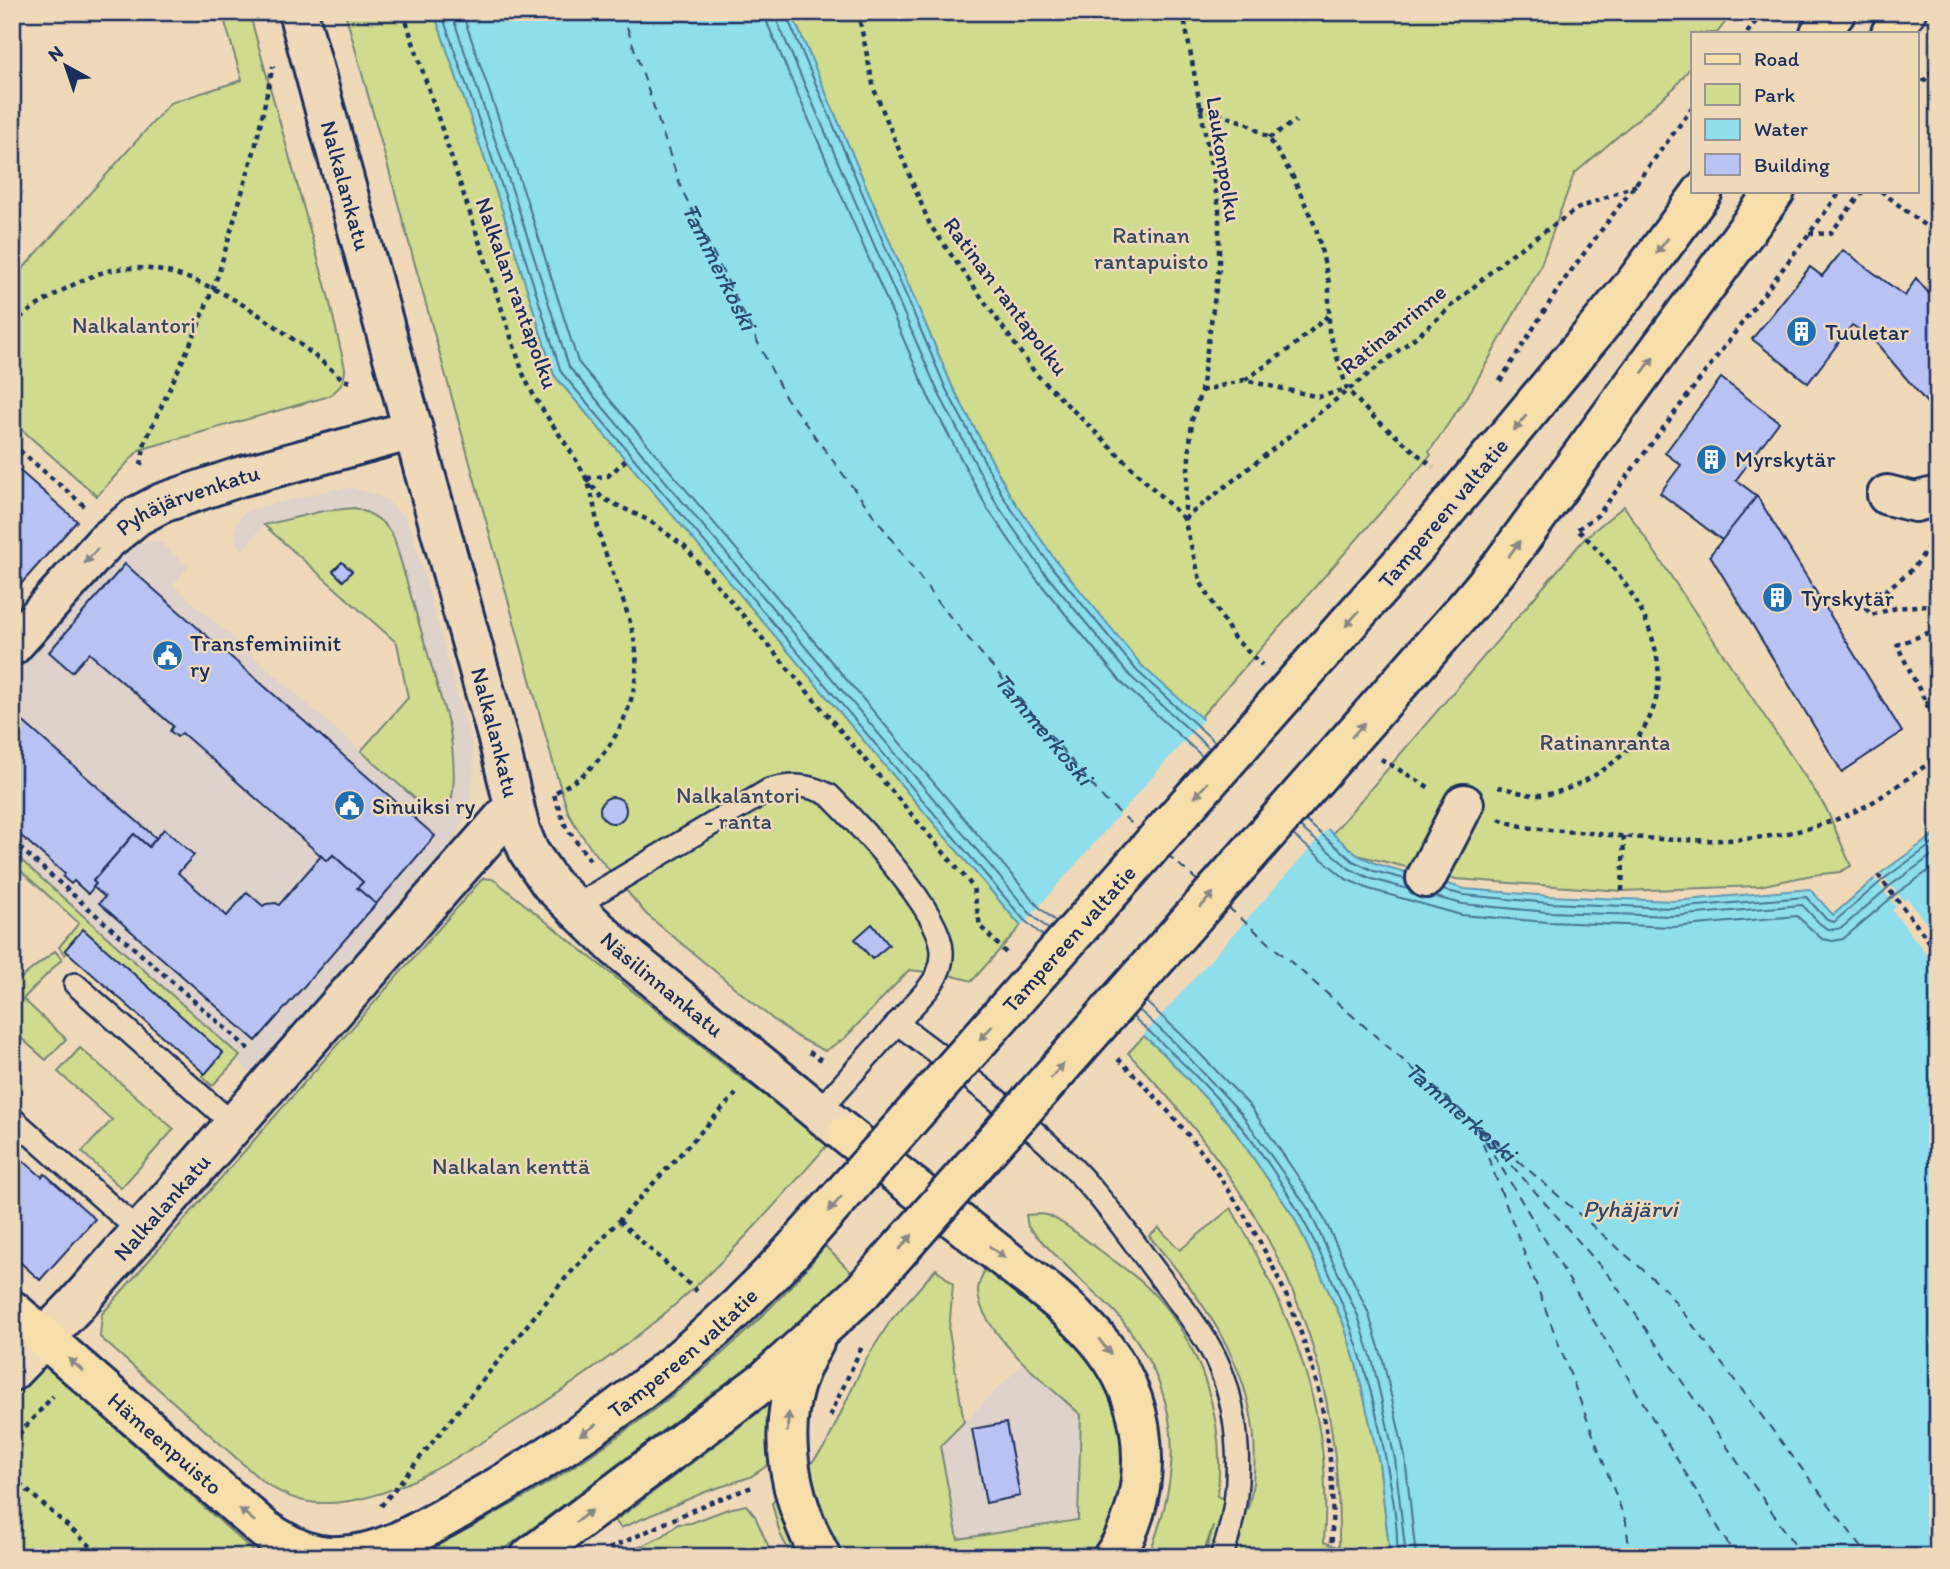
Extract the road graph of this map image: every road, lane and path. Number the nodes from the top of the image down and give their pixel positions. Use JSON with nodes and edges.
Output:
{"nodes":[{"id":1,"x":298,"y":12,"type":"edge"},
{"id":2,"x":402,"y":12,"type":"edge"},
{"id":3,"x":858,"y":12,"type":"edge"},
{"id":4,"x":1183,"y":12,"type":"edge"},
{"id":5,"x":1763,"y":12,"type":"edge"},
{"id":6,"x":1836,"y":12,"type":"edge"},
{"id":7,"x":1906,"y":12,"type":"edge"},
{"id":8,"x":1748,"y":32,"type":"edge"},
{"id":9,"x":1821,"y":32,"type":"edge"},
{"id":10,"x":1892,"y":32,"type":"edge"},
{"id":11,"x":274,"y":61,"type":"dead end"},
{"id":12,"x":1938,"y":63,"type":"edge"},
{"id":13,"x":1918,"y":89,"type":"edge"},
{"id":14,"x":1199,"y":107,"type":"junction"},
{"id":15,"x":1691,"y":110,"type":"edge"},
{"id":16,"x":1296,"y":121,"type":"dead end"},
{"id":17,"x":1269,"y":138,"type":"junction"},
{"id":18,"x":1636,"y":185,"type":"junction"},
{"id":19,"x":1702,"y":192,"type":"edge"},
{"id":20,"x":1774,"y":192,"type":"edge"},
{"id":21,"x":1840,"y":192,"type":"edge"},
{"id":22,"x":1862,"y":192,"type":"edge"},
{"id":23,"x":1882,"y":192,"type":"edge"},
{"id":24,"x":1809,"y":233,"type":"junction"},
{"id":25,"x":1938,"y":236,"type":"edge"},
{"id":26,"x":213,"y":288,"type":"junction"},
{"id":27,"x":1329,"y":315,"type":"junction"},
{"id":28,"x":12,"y":324,"type":"edge"},
{"id":29,"x":1244,"y":380,"type":"junction"},
{"id":30,"x":354,"y":383,"type":"dead end"},
{"id":31,"x":1499,"y":383,"type":"dead end"},
{"id":32,"x":1347,"y":389,"type":"junction"},
{"id":33,"x":1201,"y":391,"type":"junction"},
{"id":34,"x":413,"y":430,"type":"junction"},
{"id":35,"x":12,"y":444,"type":"edge"},
{"id":36,"x":626,"y":460,"type":"dead end"},
{"id":37,"x":141,"y":466,"type":"dead end"},
{"id":38,"x":1439,"y":472,"type":"dead end"},
{"id":39,"x":586,"y":478,"type":"junction"},
{"id":40,"x":1887,"y":495,"type":"dead end"},
{"id":41,"x":1938,"y":496,"type":"edge"},
{"id":42,"x":1184,"y":519,"type":"junction"},
{"id":43,"x":1577,"y":529,"type":"junction"},
{"id":44,"x":116,"y":531,"type":"junction"},
{"id":45,"x":1938,"y":534,"type":"edge"},
{"id":46,"x":1568,"y":540,"type":"dead end"},
{"id":47,"x":1938,"y":604,"type":"edge"},
{"id":48,"x":1938,"y":629,"type":"edge"},
{"id":49,"x":12,"y":646,"type":"edge"},
{"id":50,"x":1262,"y":666,"type":"dead end"},
{"id":51,"x":1938,"y":695,"type":"edge"},
{"id":52,"x":1926,"y":704,"type":"junction"},
{"id":53,"x":1938,"y":727,"type":"edge"},
{"id":54,"x":1372,"y":753,"type":"dead end"},
{"id":55,"x":1938,"y":757,"type":"edge"},
{"id":56,"x":550,"y":784,"type":"dead end"},
{"id":57,"x":553,"y":794,"type":"junction"},
{"id":58,"x":1464,"y":804,"type":"junction"},
{"id":59,"x":514,"y":806,"type":"junction"},
{"id":60,"x":1624,"y":836,"type":"junction"},
{"id":61,"x":12,"y":841,"type":"edge"},
{"id":62,"x":1878,"y":875,"type":"dead end"},
{"id":63,"x":1426,"y":878,"type":"dead end"},
{"id":64,"x":610,"y":885,"type":"junction"},
{"id":65,"x":1622,"y":891,"type":"dead end"},
{"id":66,"x":574,"y":908,"type":"junction"},
{"id":67,"x":1938,"y":953,"type":"edge"},
{"id":68,"x":75,"y":984,"type":"dead end"},
{"id":69,"x":897,"y":1023,"type":"junction"},
{"id":70,"x":805,"y":1049,"type":"dead end"},
{"id":71,"x":255,"y":1054,"type":"dead end"},
{"id":72,"x":762,"y":1065,"type":"junction"},
{"id":73,"x":848,"y":1077,"type":"junction"},
{"id":74,"x":12,"y":1118,"type":"edge"},
{"id":75,"x":832,"y":1123,"type":"junction"},
{"id":76,"x":234,"y":1125,"type":"junction"},
{"id":77,"x":619,"y":1221,"type":"junction"},
{"id":78,"x":141,"y":1232,"type":"junction"},
{"id":79,"x":694,"y":1288,"type":"dead end"},
{"id":80,"x":12,"y":1310,"type":"edge"},
{"id":81,"x":822,"y":1330,"type":"junction"},
{"id":82,"x":44,"y":1338,"type":"junction"},
{"id":83,"x":866,"y":1339,"type":"dead end"},
{"id":84,"x":12,"y":1371,"type":"edge"},
{"id":85,"x":56,"y":1393,"type":"dead end"},
{"id":86,"x":827,"y":1421,"type":"dead end"},
{"id":87,"x":12,"y":1442,"type":"edge"},
{"id":88,"x":12,"y":1477,"type":"edge"},
{"id":89,"x":766,"y":1482,"type":"dead end"},
{"id":90,"x":391,"y":1505,"type":"dead end"},
{"id":91,"x":603,"y":1552,"type":"dead end"},
{"id":92,"x":103,"y":1557,"type":"edge"},
{"id":93,"x":328,"y":1557,"type":"edge"},
{"id":94,"x":530,"y":1557,"type":"edge"},
{"id":95,"x":821,"y":1557,"type":"edge"},
{"id":96,"x":1113,"y":1557,"type":"edge"},
{"id":97,"x":1221,"y":1557,"type":"edge"}],
"edges":[{"from":1,"to":34,"type":"street","name":"Nalkalankatu"},
{"from":2,"to":39,"type":"path","name":"Nalkalan rantapolku"},
{"from":3,"to":42,"type":"path","name":"Ratinan rantapolku"},
{"from":4,"to":14,"type":"path","name":"Laukonpolku"},
{"from":5,"to":8,"type":"path"},
{"from":6,"to":9,"type":"main road"},
{"from":7,"to":10,"type":"main road"},
{"from":11,"to":26,"type":"path"},
{"from":12,"to":13,"type":"path"},
{"from":14,"to":17,"type":"path"},
{"from":14,"to":33,"type":"path","name":"Laukonpolku"},
{"from":15,"to":18,"type":"path"},
{"from":16,"to":17,"type":"path"},
{"from":17,"to":27,"type":"path"},
{"from":18,"to":31,"type":"path"},
{"from":18,"to":32,"type":"path","name":"Ratinanrinne"},
{"from":19,"to":93,"type":"main road","name":"Tampereen valtatie","one_way":true,"bridge":true},
{"from":81,"to":20,"type":"main road","one_way":true,"bridge":true},
{"from":21,"to":24,"type":"path"},
{"from":22,"to":24,"type":"path"},
{"from":23,"to":25,"type":"path"},
{"from":24,"to":43,"type":"path"},
{"from":26,"to":28,"type":"path"},
{"from":26,"to":30,"type":"path"},
{"from":26,"to":37,"type":"path"},
{"from":27,"to":29,"type":"path"},
{"from":27,"to":32,"type":"path"},
{"from":29,"to":32,"type":"path"},
{"from":29,"to":33,"type":"path"},
{"from":32,"to":38,"type":"path"},
{"from":32,"to":42,"type":"path","name":"Ratinanrinne"},
{"from":33,"to":42,"type":"path","name":"Laukonpolku"},
{"from":34,"to":44,"type":"street","name":"Pyhäjärvenkatu"},
{"from":34,"to":59,"type":"street","name":"Nalkalankatu"},
{"from":35,"to":44,"type":"path"},
{"from":36,"to":39,"type":"path"},
{"from":39,"to":57,"type":"path","name":"Nalkalan rantapolku"},
{"from":40,"to":41,"type":"street"},
{"from":42,"to":50,"type":"path"},
{"from":43,"to":46,"type":"path"},
{"from":43,"to":58,"type":"path"},
{"from":44,"to":49,"type":"street","name":"Pyhäjärvenkatu","one_way":true},
{"from":45,"to":47,"type":"path"},
{"from":48,"to":52,"type":"path"},
{"from":51,"to":52,"type":"path"},
{"from":52,"to":53,"type":"path"},
{"from":54,"to":58,"type":"path"},
{"from":55,"to":60,"type":"path"},
{"from":56,"to":57,"type":"path"},
{"from":57,"to":64,"type":"path"},
{"from":58,"to":60,"type":"path"},
{"from":58,"to":63,"type":"street"},
{"from":59,"to":66,"type":"street","name":"Näsilinnankatu"},
{"from":59,"to":76,"type":"street","name":"Nalkalankatu"},
{"from":60,"to":65,"type":"path"},
{"from":61,"to":71,"type":"path"},
{"from":62,"to":67,"type":"path"},
{"from":64,"to":66,"type":"lane"},
{"from":64,"to":69,"type":"lane"},
{"from":66,"to":72,"type":"street","name":"Näsilinnankatu"},
{"from":68,"to":76,"type":"lane"},
{"from":69,"to":73,"type":"lane"},
{"from":69,"to":97,"type":"lane"},
{"from":70,"to":73,"type":"path"},
{"from":72,"to":75,"type":"street","name":"Näsilinnankatu"},
{"from":72,"to":77,"type":"path"},
{"from":73,"to":75,"type":"lane"},
{"from":74,"to":78,"type":"lane"},
{"from":75,"to":96,"type":"main road","one_way":true},
{"from":76,"to":78,"type":"street","name":"Nalkalankatu"},
{"from":77,"to":79,"type":"path"},
{"from":77,"to":90,"type":"path"},
{"from":78,"to":82,"type":"street","name":"Nalkalankatu"},
{"from":80,"to":82,"type":"main road","name":"Hämeenpuisto"},
{"from":94,"to":81,"type":"main road","one_way":true},
{"from":95,"to":81,"type":"main road","one_way":true},
{"from":82,"to":84,"type":"street","name":"Nalkalankatu"},
{"from":93,"to":82,"type":"main road","name":"Hämeenpuisto","one_way":true},
{"from":83,"to":86,"type":"path"},
{"from":85,"to":87,"type":"path"},
{"from":88,"to":92,"type":"path"},
{"from":89,"to":91,"type":"path"}]}
